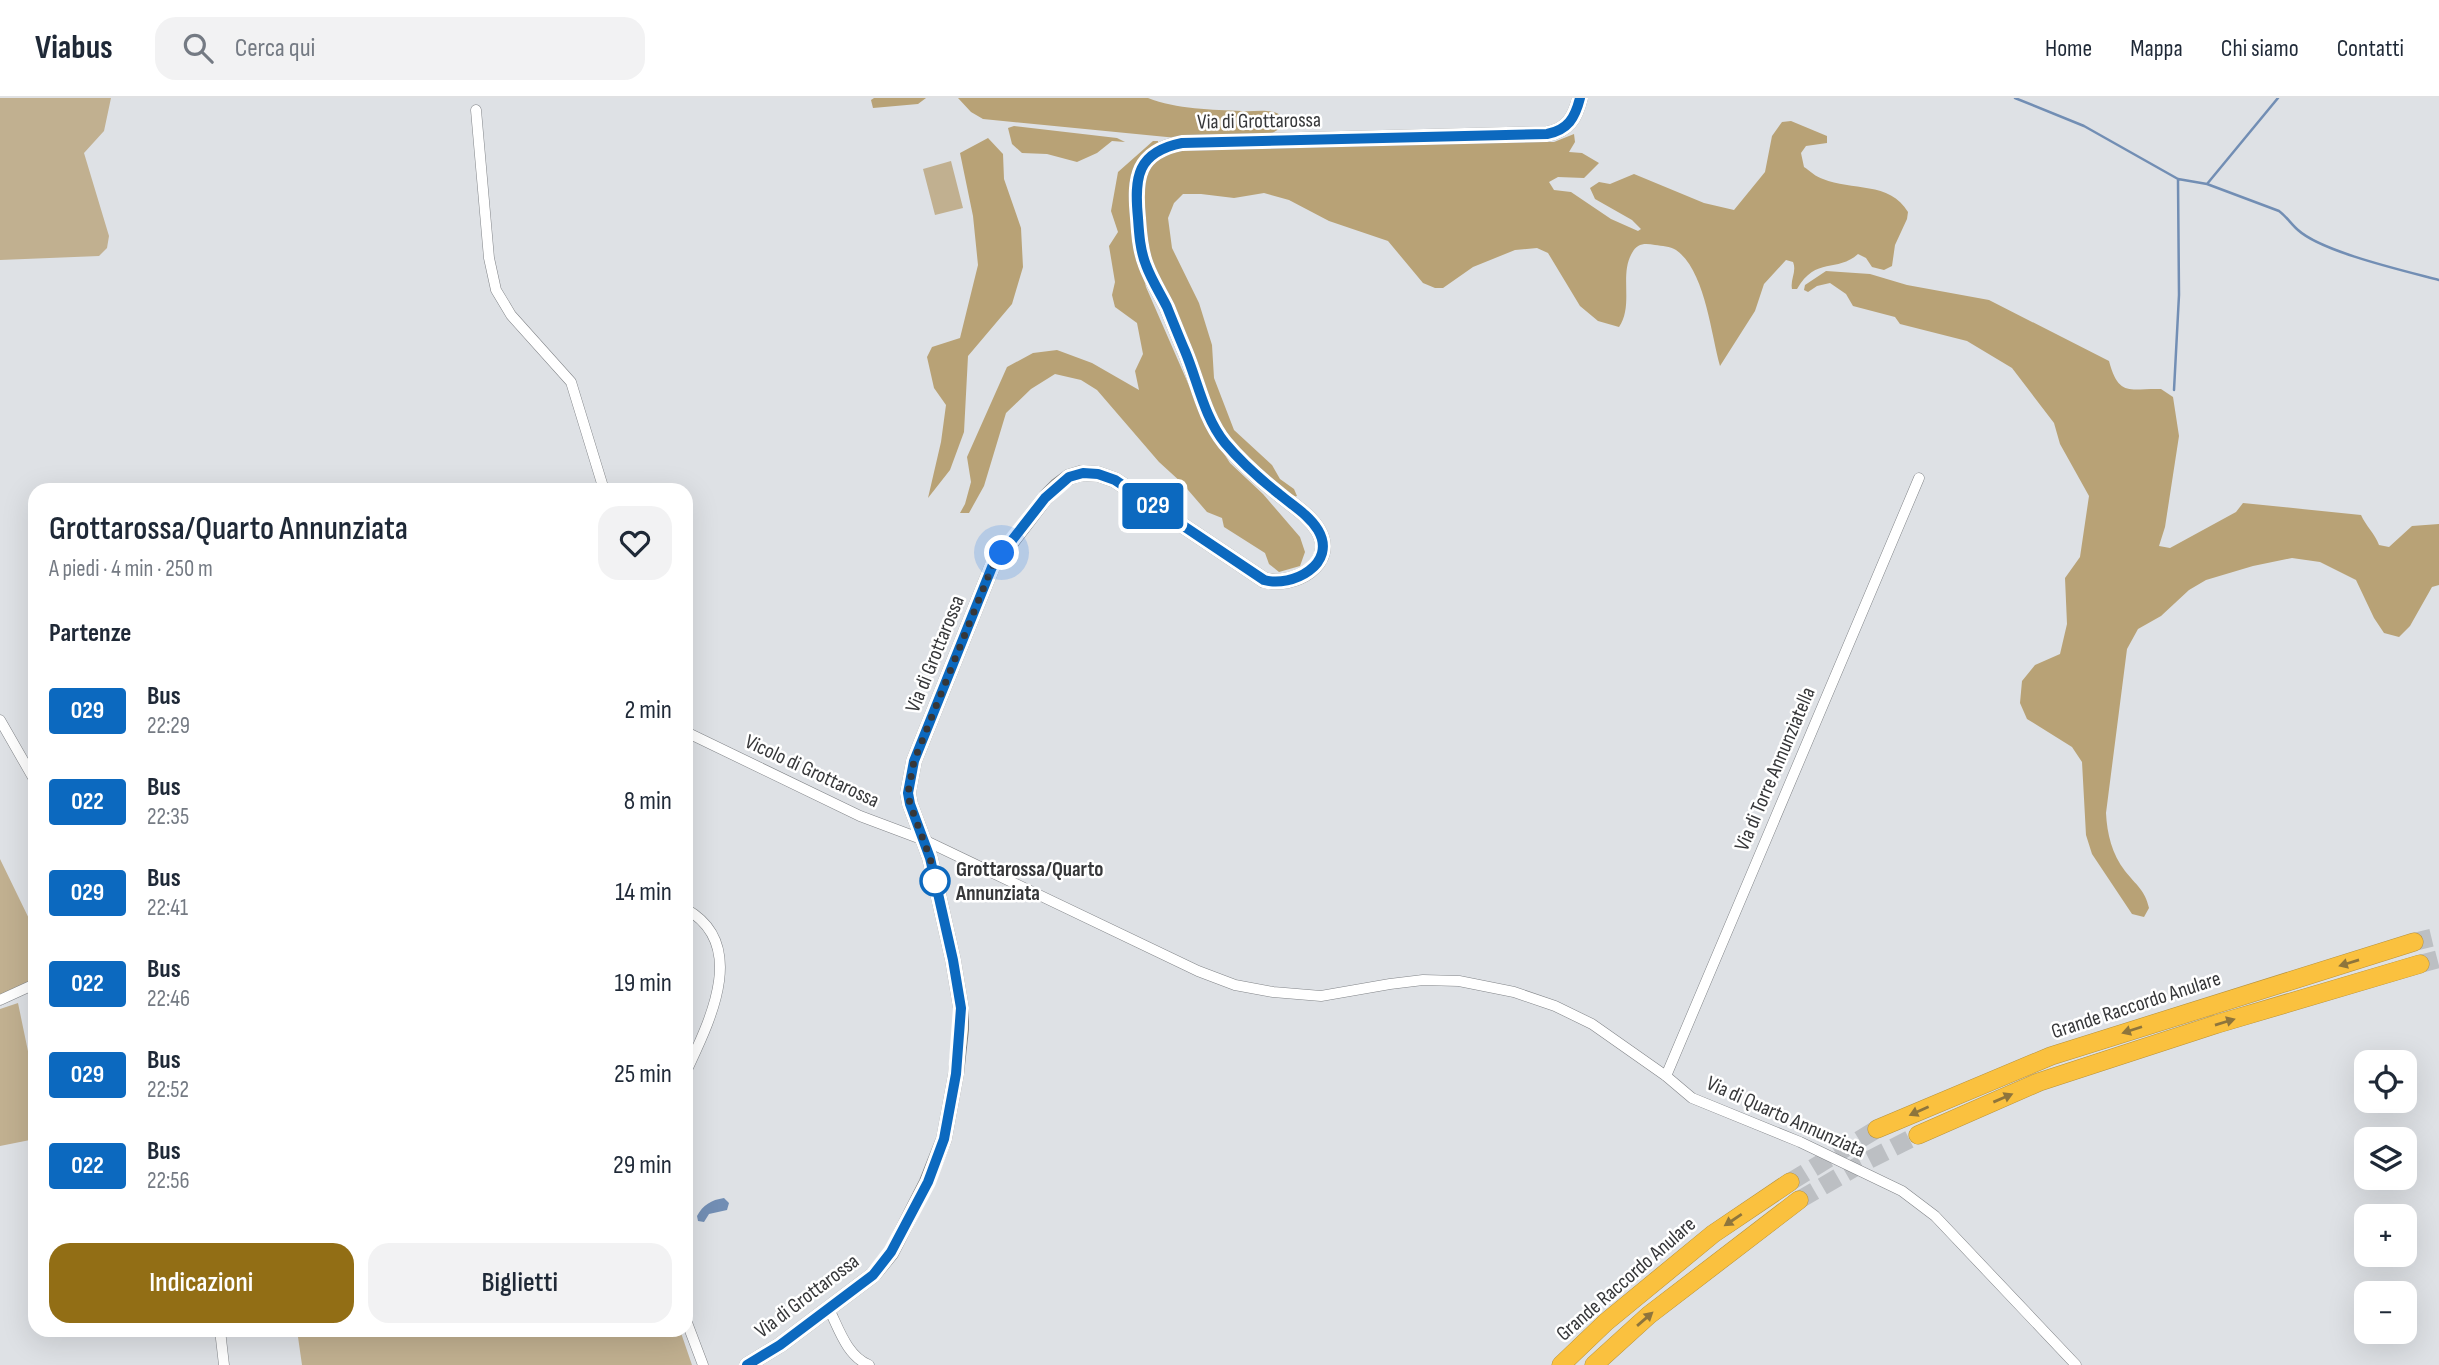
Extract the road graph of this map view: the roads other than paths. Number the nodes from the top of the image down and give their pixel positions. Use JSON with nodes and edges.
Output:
{"nodes":[{"id":1,"x":1580,"y":98,"type":"edge"},
{"id":2,"x":476,"y":110,"type":"dead end"},
{"id":3,"x":1919,"y":478,"type":"dead end"},
{"id":4,"x":602,"y":483,"type":"edge"},
{"id":5,"x":0,"y":720,"type":"edge"},
{"id":6,"x":693,"y":735,"type":"edge"},
{"id":7,"x":28,"y":769,"type":"edge"},
{"id":8,"x":924,"y":840,"type":"junction"},
{"id":9,"x":693,"y":914,"type":"edge"},
{"id":10,"x":2414,"y":943,"type":"tunnel mouth"},
{"id":11,"x":2420,"y":964,"type":"tunnel mouth"},
{"id":12,"x":28,"y":990,"type":"edge"},
{"id":13,"x":0,"y":1000,"type":"edge"},
{"id":14,"x":693,"y":1056,"type":"edge"},
{"id":15,"x":1666,"y":1076,"type":"junction"},
{"id":16,"x":1877,"y":1129,"type":"tunnel mouth"},
{"id":17,"x":1918,"y":1135,"type":"tunnel mouth"},
{"id":18,"x":1790,"y":1182,"type":"tunnel mouth"},
{"id":19,"x":1800,"y":1200,"type":"tunnel mouth"},
{"id":20,"x":829,"y":1309,"type":"junction"},
{"id":21,"x":221,"y":1337,"type":"edge"},
{"id":22,"x":692,"y":1337,"type":"edge"},
{"id":23,"x":224,"y":1365,"type":"edge"},
{"id":24,"x":703,"y":1365,"type":"edge"},
{"id":25,"x":747,"y":1365,"type":"edge"},
{"id":26,"x":869,"y":1365,"type":"edge"},
{"id":27,"x":1561,"y":1365,"type":"edge"},
{"id":28,"x":1594,"y":1365,"type":"edge"},
{"id":29,"x":2076,"y":1365,"type":"edge"}],
"edges":[{"from":1,"to":8,"type":"street","name":"Via di Grottarossa"},
{"from":2,"to":4,"type":"street"},
{"from":3,"to":15,"type":"street","name":"Via di Torre Annunziatella"},
{"from":5,"to":7,"type":"street"},
{"from":6,"to":8,"type":"street","name":"Vicolo di Grottarossa"},
{"from":8,"to":15,"type":"street","name":"Via di Quarto Annunziata"},
{"from":8,"to":20,"type":"street","name":"Via di Grottarossa"},
{"from":9,"to":14,"type":"street"},
{"from":10,"to":16,"type":"highway","name":"Grande Raccordo Anulare","one_way":true},
{"from":17,"to":11,"type":"highway","name":"Grande Raccordo Anulare","one_way":true},
{"from":12,"to":13,"type":"street"},
{"from":15,"to":29,"type":"street","name":"Via di Quarto Annunziata"},
{"from":18,"to":27,"type":"highway","name":"Grande Raccordo Anulare","one_way":true},
{"from":28,"to":19,"type":"highway","name":"Grande Raccordo Anulare","one_way":true},
{"from":20,"to":25,"type":"street","name":"Via di Grottarossa"},
{"from":20,"to":26,"type":"street"},
{"from":21,"to":23,"type":"street"},
{"from":22,"to":24,"type":"street"}]}
